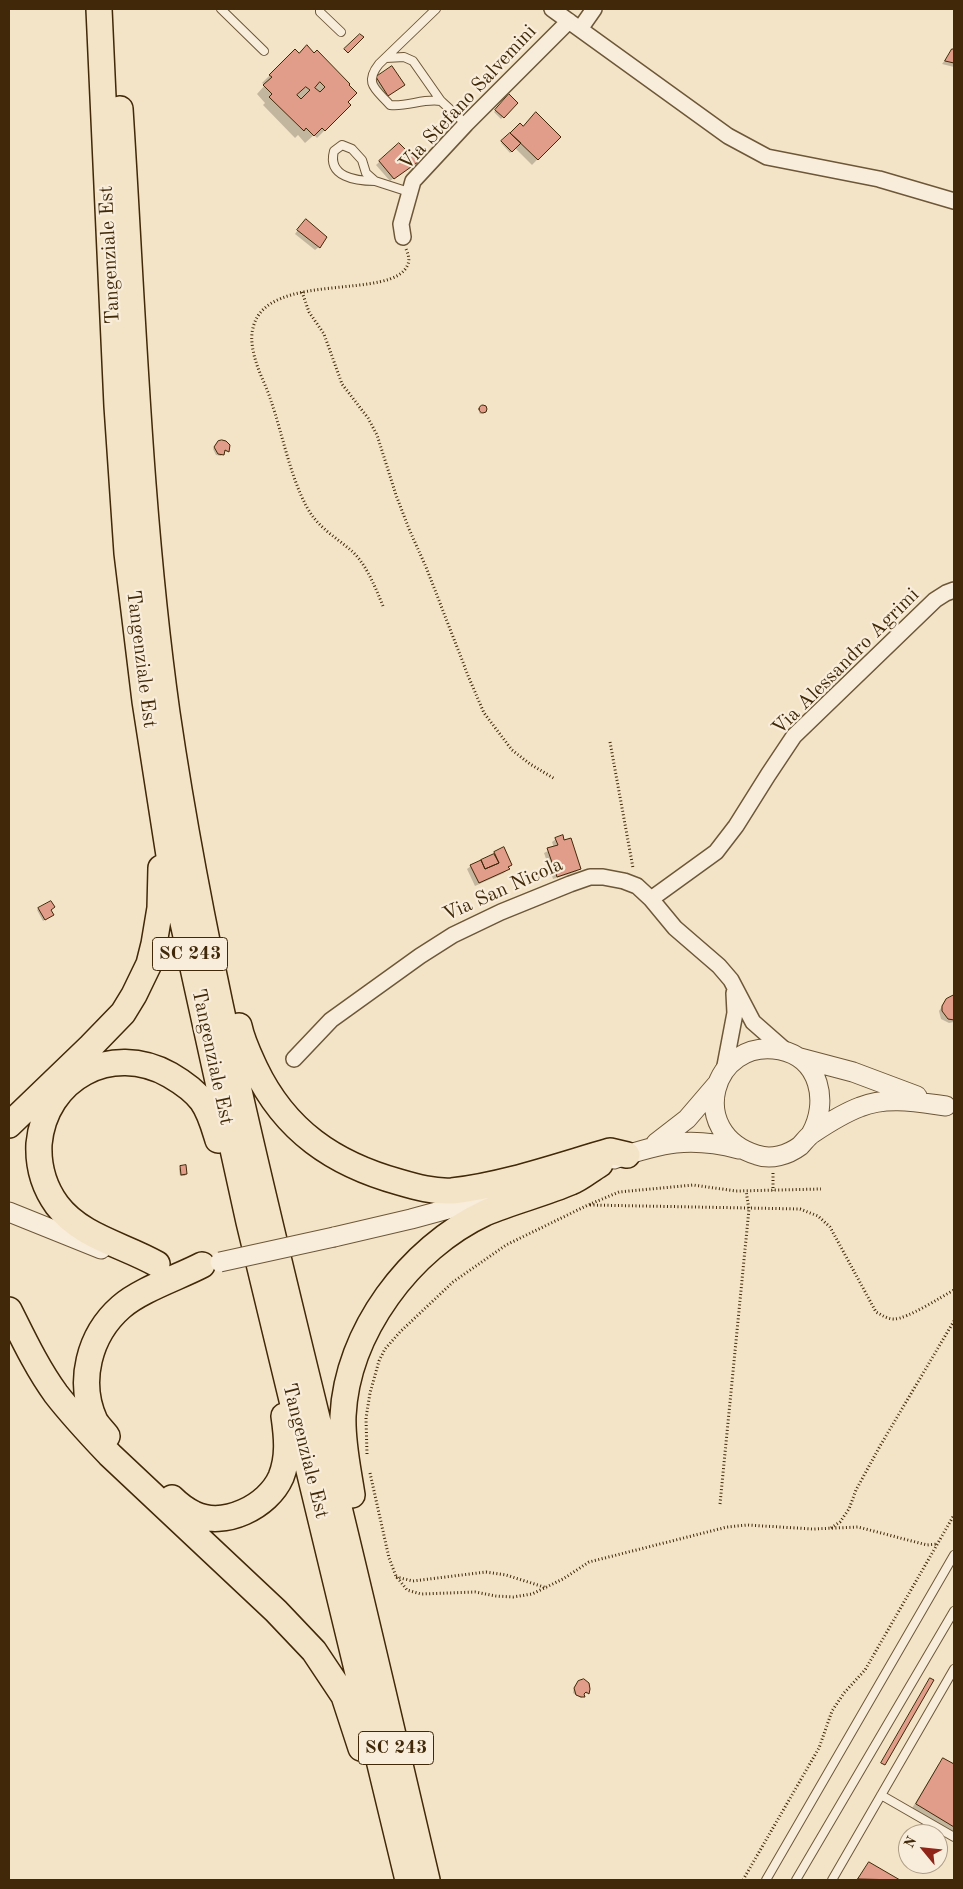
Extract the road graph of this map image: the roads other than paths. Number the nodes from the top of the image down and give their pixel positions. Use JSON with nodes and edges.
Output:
{"nodes":[{"id":1,"x":99,"y":9,"type":"edge"},
{"id":2,"x":115,"y":9,"type":"edge"},
{"id":3,"x":221,"y":9,"type":"edge"},
{"id":4,"x":320,"y":9,"type":"edge"},
{"id":5,"x":436,"y":9,"type":"edge"},
{"id":6,"x":552,"y":9,"type":"edge"},
{"id":7,"x":594,"y":9,"type":"edge"},
{"id":8,"x":574,"y":25,"type":"junction"},
{"id":9,"x":341,"y":32,"type":"dead end"},
{"id":10,"x":264,"y":51,"type":"dead end"},
{"id":11,"x":386,"y":58,"type":"junction"},
{"id":12,"x":441,"y":101,"type":"junction"},
{"id":13,"x":466,"y":124,"type":"junction"},
{"id":14,"x":376,"y":181,"type":"junction"},
{"id":15,"x":410,"y":192,"type":"junction"},
{"id":16,"x":954,"y":201,"type":"edge"},
{"id":17,"x":403,"y":237,"type":"road end"},
{"id":18,"x":954,"y":590,"type":"edge"},
{"id":19,"x":153,"y":751,"type":"junction"},
{"id":20,"x":193,"y":868,"type":"junction"},
{"id":21,"x":651,"y":899,"type":"junction"},
{"id":22,"x":730,"y":980,"type":"junction"},
{"id":23,"x":793,"y":1055,"type":"junction"},
{"id":24,"x":294,"y":1059,"type":"dead end"},
{"id":25,"x":721,"y":1077,"type":"junction"},
{"id":26,"x":950,"y":1108,"type":"edge"},
{"id":27,"x":9,"y":1125,"type":"edge"},
{"id":28,"x":811,"y":1134,"type":"junction"},
{"id":29,"x":741,"y":1150,"type":"junction"},
{"id":30,"x":638,"y":1151,"type":"junction"},
{"id":31,"x":600,"y":1164,"type":"junction"},
{"id":32,"x":9,"y":1212,"type":"edge"},
{"id":33,"x":249,"y":1222,"type":"junction"},
{"id":34,"x":211,"y":1263,"type":"junction"},
{"id":35,"x":157,"y":1264,"type":"junction"},
{"id":36,"x":268,"y":1298,"type":"junction"},
{"id":37,"x":9,"y":1310,"type":"edge"},
{"id":38,"x":954,"y":1555,"type":"edge"},
{"id":39,"x":954,"y":1611,"type":"edge"},
{"id":40,"x":365,"y":1616,"type":"junction"},
{"id":41,"x":954,"y":1669,"type":"edge"},
{"id":42,"x":881,"y":1795,"type":"junction"},
{"id":43,"x":954,"y":1838,"type":"edge"},
{"id":44,"x":400,"y":1880,"type":"edge"},
{"id":45,"x":408,"y":1880,"type":"edge"},
{"id":46,"x":427,"y":1880,"type":"edge"},
{"id":47,"x":766,"y":1880,"type":"edge"},
{"id":48,"x":796,"y":1880,"type":"edge"},
{"id":49,"x":832,"y":1880,"type":"edge"}],
"edges":[{"from":1,"to":19,"type":"highway","name":"Tangenziale Est","number":"SC 243"},
{"from":2,"to":20,"type":"highway","name":"Tangenziale Est","number":"SC 243"},
{"from":3,"to":10,"type":"lane"},
{"from":4,"to":9,"type":"lane"},
{"from":5,"to":11,"type":"lane"},
{"from":6,"to":8,"type":"street"},
{"from":7,"to":8,"type":"street","name":"Via Stefano Salvemini"},
{"from":8,"to":13,"type":"street","name":"Via Stefano Salvemini"},
{"from":8,"to":16,"type":"street"},
{"from":11,"to":12,"type":"lane"},
{"from":11,"to":12,"type":"lane"},
{"from":12,"to":13,"type":"lane"},
{"from":13,"to":15,"type":"street","name":"Via Stefano Salvemini"},
{"from":14,"to":14,"type":"lane"},
{"from":14,"to":15,"type":"lane"},
{"from":15,"to":17,"type":"street","name":"Via Stefano Salvemini"},
{"from":18,"to":21,"type":"street","name":"Via Alessandro Agrimi"},
{"from":19,"to":27,"type":"highway"},
{"from":19,"to":33,"type":"highway","name":"Tangenziale Est","number":"SC 243"},
{"from":20,"to":30,"type":"highway"},
{"from":20,"to":40,"type":"highway","name":"Tangenziale Est","number":"SC 243"},
{"from":21,"to":22,"type":"street","name":"Via San Nicola"},
{"from":21,"to":24,"type":"street","name":"Via San Nicola"},
{"from":22,"to":23,"type":"street","name":"Via San Nicola"},
{"from":22,"to":25,"type":"street","name":"Via San Nicola"},
{"from":23,"to":25,"type":"street","name":"Via San Nicola"},
{"from":23,"to":26,"type":"street","name":"Via San Nicola"},
{"from":23,"to":28,"type":"street","name":"Via San Nicola"},
{"from":25,"to":29,"type":"street","name":"Via San Nicola"},
{"from":25,"to":30,"type":"street"},
{"from":26,"to":28,"type":"street","name":"Via San Nicola"},
{"from":28,"to":29,"type":"street","name":"Via San Nicola"},
{"from":29,"to":30,"type":"street"},
{"from":30,"to":31,"type":"street"},
{"from":31,"to":34,"type":"street","bridge":true},
{"from":31,"to":40,"type":"highway"},
{"from":32,"to":35,"type":"street"},
{"from":33,"to":35,"type":"highway"},
{"from":33,"to":36,"type":"highway","name":"Tangenziale Est","number":"SC 243"},
{"from":34,"to":35,"type":"street"},
{"from":34,"to":36,"type":"highway"},
{"from":36,"to":45,"type":"highway","name":"Tangenziale Est","number":"SC 243"},
{"from":37,"to":44,"type":"highway"},
{"from":38,"to":47,"type":"lane"},
{"from":39,"to":48,"type":"lane"},
{"from":40,"to":46,"type":"highway","name":"Tangenziale Est","number":"SC 243"},
{"from":41,"to":42,"type":"lane"},
{"from":42,"to":43,"type":"lane"},
{"from":42,"to":49,"type":"lane"}]}
